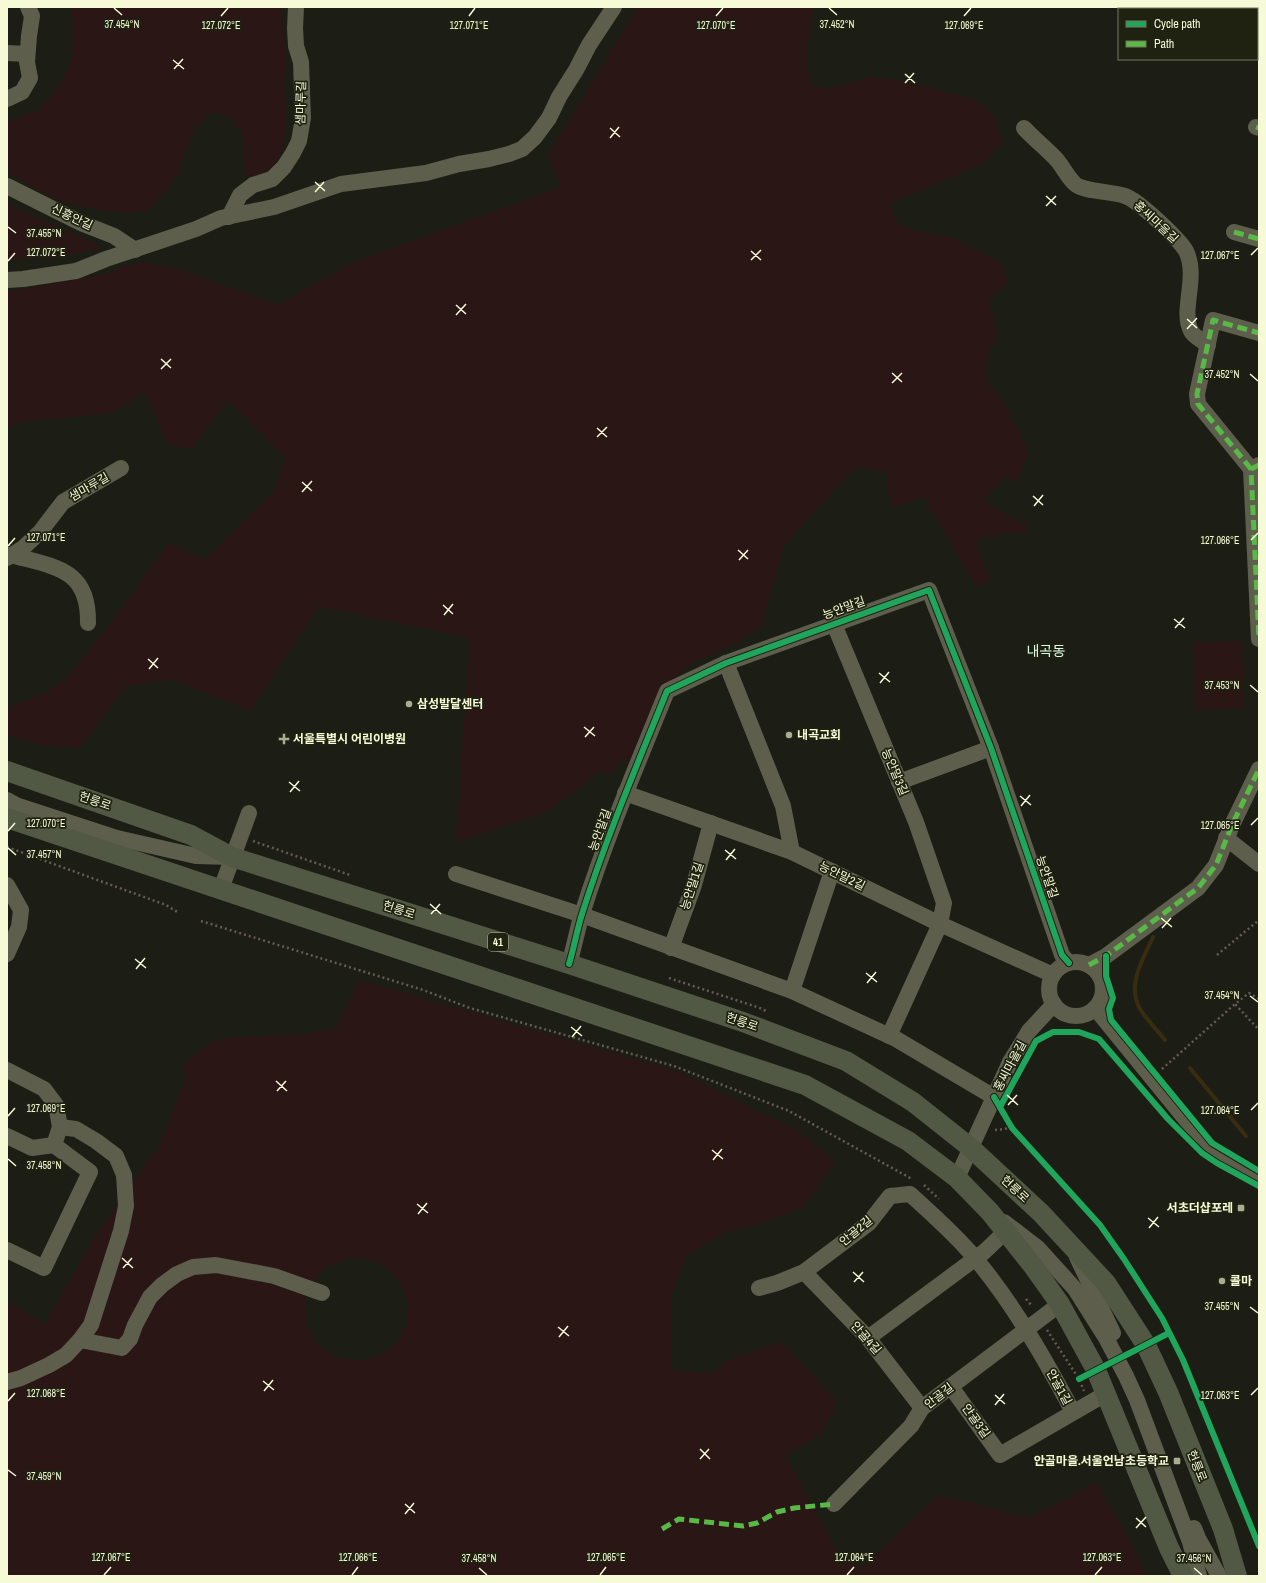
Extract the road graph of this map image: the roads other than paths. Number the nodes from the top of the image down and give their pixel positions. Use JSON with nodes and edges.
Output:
{"nodes":[{"id":1,"x":28,"y":7,"type":"edge"},
{"id":2,"x":296,"y":7,"type":"edge"},
{"id":3,"x":614,"y":7,"type":"edge"},
{"id":4,"x":7,"y":53,"type":"edge"},
{"id":5,"x":28,"y":54,"type":"junction"},
{"id":6,"x":7,"y":99,"type":"edge"},
{"id":7,"x":1024,"y":128,"type":"dead end"},
{"id":8,"x":7,"y":186,"type":"edge"},
{"id":9,"x":229,"y":217,"type":"junction"},
{"id":10,"x":1234,"y":232,"type":"dead end"},
{"id":11,"x":1259,"y":239,"type":"edge"},
{"id":12,"x":135,"y":250,"type":"junction"},
{"id":13,"x":7,"y":280,"type":"edge"},
{"id":14,"x":1259,"y":332,"type":"edge"},
{"id":15,"x":1208,"y":345,"type":"junction"},
{"id":16,"x":1255,"y":467,"type":"edge"},
{"id":17,"x":121,"y":468,"type":"dead end"},
{"id":18,"x":9,"y":557,"type":"edge"},
{"id":19,"x":88,"y":623,"type":"dead end"},
{"id":20,"x":834,"y":624,"type":"junction"},
{"id":21,"x":1259,"y":639,"type":"edge"},
{"id":22,"x":726,"y":663,"type":"junction"},
{"id":23,"x":991,"y":748,"type":"junction"},
{"id":24,"x":1259,"y":769,"type":"edge"},
{"id":25,"x":7,"y":771,"type":"edge"},
{"id":26,"x":899,"y":782,"type":"junction"},
{"id":27,"x":625,"y":793,"type":"junction"},
{"id":28,"x":7,"y":800,"type":"edge"},
{"id":29,"x":249,"y":813,"type":"dead end"},
{"id":30,"x":7,"y":818,"type":"edge"},
{"id":31,"x":711,"y":823,"type":"junction"},
{"id":32,"x":1226,"y":838,"type":"junction"},
{"id":33,"x":792,"y":852,"type":"junction"},
{"id":34,"x":232,"y":858,"type":"junction"},
{"id":35,"x":1259,"y":864,"type":"edge"},
{"id":36,"x":832,"y":871,"type":"junction"},
{"id":37,"x":456,"y":874,"type":"dead end"},
{"id":38,"x":7,"y":885,"type":"edge"},
{"id":39,"x":221,"y":889,"type":"junction"},
{"id":40,"x":582,"y":915,"type":"junction"},
{"id":41,"x":940,"y":924,"type":"junction"},
{"id":42,"x":671,"y":948,"type":"junction"},
{"id":43,"x":7,"y":954,"type":"edge"},
{"id":44,"x":1069,"y":963,"type":"junction"},
{"id":45,"x":569,"y":964,"type":"junction"},
{"id":46,"x":1089,"y":965,"type":"junction"},
{"id":47,"x":1053,"y":974,"type":"junction"},
{"id":48,"x":792,"y":991,"type":"junction"},
{"id":49,"x":1054,"y":1004,"type":"junction"},
{"id":50,"x":1095,"y":1008,"type":"junction"},
{"id":51,"x":889,"y":1036,"type":"junction"},
{"id":52,"x":7,"y":1070,"type":"edge"},
{"id":53,"x":994,"y":1096,"type":"junction"},
{"id":54,"x":60,"y":1127,"type":"junction"},
{"id":55,"x":7,"y":1136,"type":"edge"},
{"id":56,"x":54,"y":1144,"type":"junction"},
{"id":57,"x":971,"y":1148,"type":"junction"},
{"id":58,"x":957,"y":1178,"type":"junction"},
{"id":59,"x":1259,"y":1178,"type":"edge"},
{"id":60,"x":990,"y":1212,"type":"junction"},
{"id":61,"x":1005,"y":1232,"type":"junction"},
{"id":62,"x":1072,"y":1246,"type":"junction"},
{"id":63,"x":7,"y":1250,"type":"edge"},
{"id":64,"x":976,"y":1258,"type":"junction"},
{"id":65,"x":804,"y":1272,"type":"junction"},
{"id":66,"x":759,"y":1288,"type":"dead end"},
{"id":67,"x":322,"y":1293,"type":"dead end"},
{"id":68,"x":1060,"y":1304,"type":"junction"},
{"id":69,"x":1026,"y":1331,"type":"junction"},
{"id":70,"x":868,"y":1338,"type":"junction"},
{"id":71,"x":80,"y":1340,"type":"junction"},
{"id":72,"x":7,"y":1382,"type":"edge"},
{"id":73,"x":951,"y":1386,"type":"junction"},
{"id":74,"x":1107,"y":1393,"type":"junction"},
{"id":75,"x":922,"y":1408,"type":"junction"},
{"id":76,"x":1073,"y":1412,"type":"junction"},
{"id":77,"x":1000,"y":1455,"type":"joint"},
{"id":78,"x":834,"y":1504,"type":"dead end"},
{"id":79,"x":1183,"y":1576,"type":"edge"},
{"id":80,"x":1199,"y":1576,"type":"edge"},
{"id":81,"x":1220,"y":1576,"type":"edge"},
{"id":82,"x":1238,"y":1576,"type":"edge"}],
"edges":[{"from":1,"to":5,"type":"street"},
{"from":2,"to":9,"type":"street","name":"샘마루길"},
{"from":3,"to":9,"type":"street"},
{"from":4,"to":5,"type":"street"},
{"from":5,"to":6,"type":"street"},
{"from":7,"to":15,"type":"street","name":"홍씨마을길"},
{"from":8,"to":12,"type":"street","name":"신흥안길"},
{"from":9,"to":12,"type":"street"},
{"from":10,"to":11,"type":"street"},
{"from":12,"to":13,"type":"street"},
{"from":14,"to":15,"type":"street"},
{"from":15,"to":16,"type":"street"},
{"from":16,"to":21,"type":"street"},
{"from":17,"to":18,"type":"street","name":"샘마루길"},
{"from":18,"to":19,"type":"street"},
{"from":20,"to":22,"type":"street","name":"능안말길"},
{"from":20,"to":23,"type":"street","name":"능안말길"},
{"from":20,"to":26,"type":"street","name":"능안말3길"},
{"from":22,"to":27,"type":"street","name":"능안말길"},
{"from":22,"to":33,"type":"street"},
{"from":23,"to":26,"type":"street"},
{"from":23,"to":44,"type":"street","name":"능안말길"},
{"from":24,"to":32,"type":"street"},
{"from":25,"to":34,"type":"main road","name":"헌릉로","number":"41"},
{"from":26,"to":41,"type":"street","name":"능안말3길"},
{"from":27,"to":31,"type":"street","name":"능안말2길"},
{"from":27,"to":40,"type":"street","name":"능안말길"},
{"from":28,"to":34,"type":"street"},
{"from":29,"to":34,"type":"street"},
{"from":30,"to":39,"type":"main road"},
{"from":31,"to":33,"type":"street","name":"능안말2길"},
{"from":31,"to":42,"type":"street","name":"능안말1길"},
{"from":32,"to":35,"type":"street"},
{"from":32,"to":46,"type":"street"},
{"from":33,"to":36,"type":"street","name":"능안말2길"},
{"from":34,"to":39,"type":"street"},
{"from":34,"to":45,"type":"main road","name":"헌릉로","number":"41"},
{"from":36,"to":41,"type":"street","name":"능안말2길"},
{"from":36,"to":48,"type":"street"},
{"from":37,"to":40,"type":"street"},
{"from":38,"to":43,"type":"street"},
{"from":39,"to":58,"type":"main road"},
{"from":40,"to":42,"type":"street"},
{"from":40,"to":45,"type":"street","name":"능안말길"},
{"from":41,"to":47,"type":"street","name":"능안말2길"},
{"from":41,"to":51,"type":"street"},
{"from":42,"to":48,"type":"street"},
{"from":44,"to":46,"type":"street"},
{"from":44,"to":47,"type":"street"},
{"from":45,"to":57,"type":"main road","name":"헌릉로","number":"41"},
{"from":46,"to":50,"type":"street"},
{"from":47,"to":49,"type":"street"},
{"from":48,"to":51,"type":"street"},
{"from":49,"to":50,"type":"street"},
{"from":49,"to":53,"type":"street","name":"홍씨마을길"},
{"from":50,"to":59,"type":"street"},
{"from":51,"to":53,"type":"street"},
{"from":52,"to":54,"type":"street"},
{"from":53,"to":57,"type":"street","name":"홍씨마을길"},
{"from":54,"to":56,"type":"street"},
{"from":54,"to":71,"type":"street"},
{"from":55,"to":56,"type":"street"},
{"from":56,"to":63,"type":"street"},
{"from":57,"to":58,"type":"street","name":"홍씨마을길"},
{"from":57,"to":62,"type":"main road","name":"헌릉로","number":"41"},
{"from":58,"to":60,"type":"main road"},
{"from":60,"to":61,"type":"main road"},
{"from":60,"to":80,"type":"street"},
{"from":61,"to":64,"type":"street"},
{"from":61,"to":68,"type":"main road"},
{"from":62,"to":81,"type":"street"},
{"from":62,"to":82,"type":"main road","name":"헌릉로","number":"41"},
{"from":64,"to":65,"type":"street","name":"안골2길"},
{"from":64,"to":69,"type":"street","name":"안골2길"},
{"from":64,"to":70,"type":"street"},
{"from":65,"to":66,"type":"street","name":"안골2길"},
{"from":65,"to":70,"type":"street","name":"안골4길"},
{"from":67,"to":71,"type":"street"},
{"from":68,"to":69,"type":"street","name":"안골길"},
{"from":68,"to":74,"type":"main road"},
{"from":69,"to":73,"type":"street","name":"안골길"},
{"from":69,"to":76,"type":"street","name":"안골1길"},
{"from":70,"to":75,"type":"street","name":"안골4길"},
{"from":71,"to":72,"type":"street"},
{"from":73,"to":75,"type":"street","name":"안골길"},
{"from":73,"to":77,"type":"street","name":"안골3길"},
{"from":74,"to":76,"type":"street"},
{"from":74,"to":79,"type":"main road"},
{"from":75,"to":78,"type":"street","name":"안골길"},
{"from":76,"to":77,"type":"street","name":"안골1길"}]}
